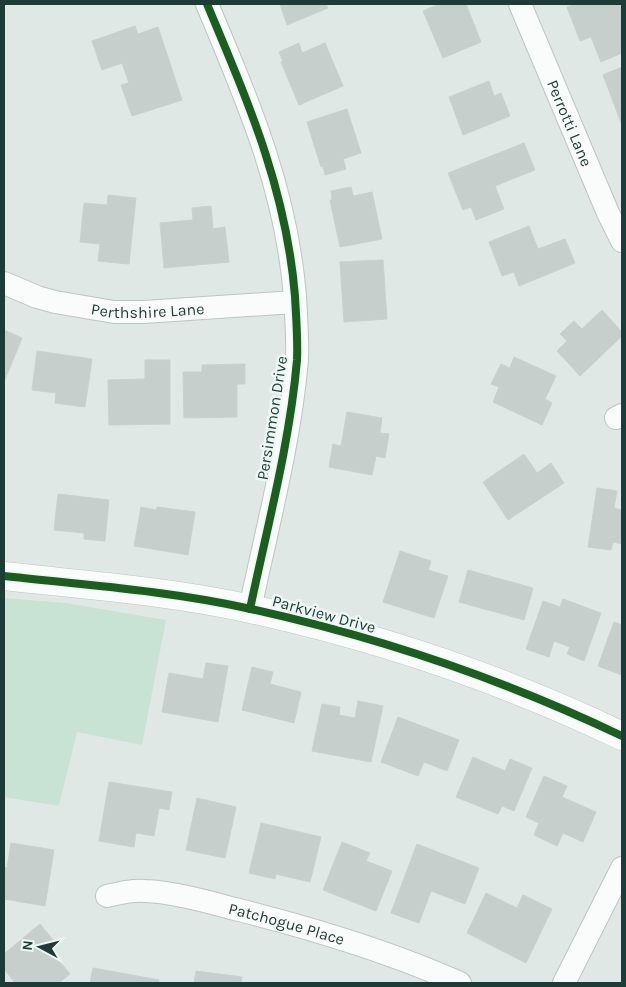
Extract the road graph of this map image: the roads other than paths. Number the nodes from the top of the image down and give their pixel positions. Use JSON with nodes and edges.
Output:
{"nodes":[{"id":1,"x":207,"y":4,"type":"edge"},
{"id":2,"x":520,"y":4,"type":"edge"},
{"id":3,"x":622,"y":241,"type":"edge"},
{"id":4,"x":4,"y":283,"type":"edge"},
{"id":5,"x":295,"y":302,"type":"junction"},
{"id":6,"x":4,"y":576,"type":"edge"},
{"id":7,"x":250,"y":609,"type":"junction"},
{"id":8,"x":622,"y":736,"type":"edge"},
{"id":9,"x":622,"y":868,"type":"edge"},
{"id":10,"x":107,"y":896,"type":"dead end"},
{"id":11,"x":460,"y":983,"type":"edge"},
{"id":12,"x":564,"y":983,"type":"edge"}],
"edges":[{"from":1,"to":5,"type":"street","name":"Persimmon Drive"},
{"from":2,"to":3,"type":"street","name":"Perrotti Lane"},
{"from":4,"to":5,"type":"street","name":"Perthshire Lane"},
{"from":5,"to":7,"type":"street","name":"Persimmon Drive"},
{"from":6,"to":7,"type":"street","name":"Parkview Drive"},
{"from":7,"to":8,"type":"street","name":"Parkview Drive"},
{"from":9,"to":12,"type":"street"},
{"from":10,"to":11,"type":"street","name":"Patchogue Place"}]}
